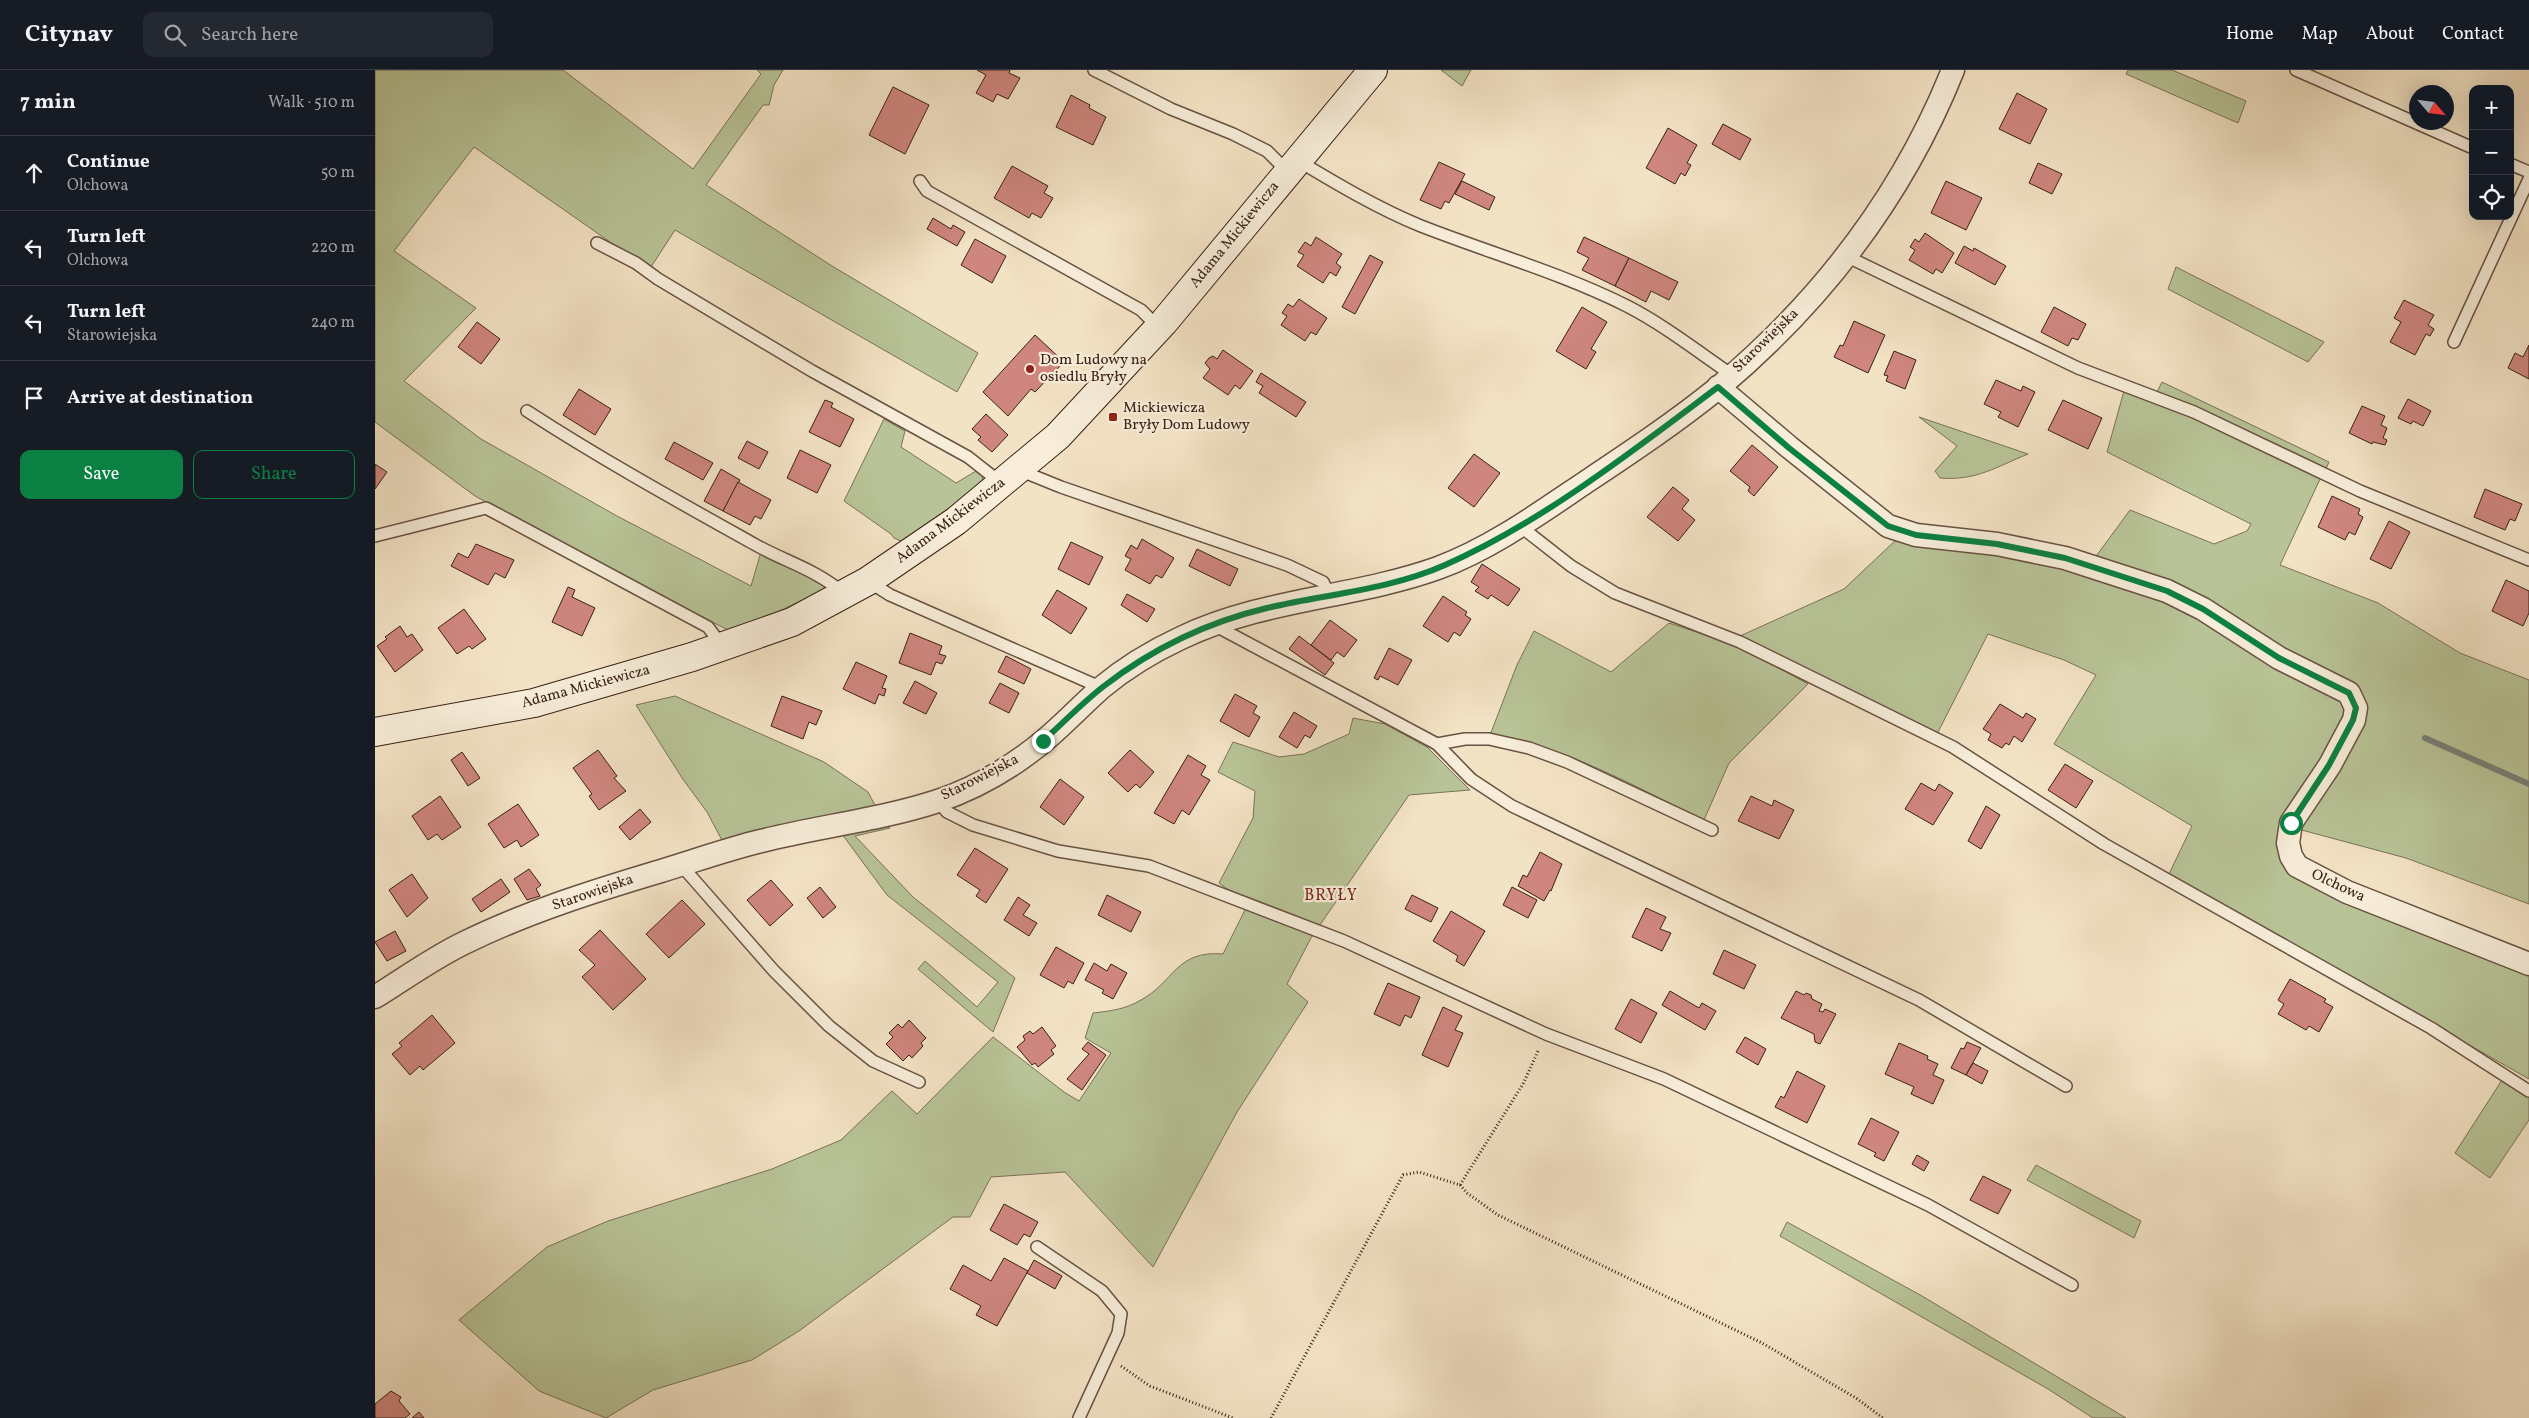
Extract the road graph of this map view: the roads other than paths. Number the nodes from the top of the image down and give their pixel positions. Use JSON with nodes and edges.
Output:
{"nodes":[{"id":1,"x":1094,"y":70,"type":"edge"},
{"id":2,"x":1373,"y":70,"type":"edge"},
{"id":3,"x":1953,"y":70,"type":"edge"},
{"id":4,"x":2296,"y":70,"type":"edge"},
{"id":5,"x":2469,"y":146,"type":"edge"},
{"id":6,"x":1292,"y":166,"type":"junction"},
{"id":7,"x":2514,"y":166,"type":"edge"},
{"id":8,"x":2529,"y":172,"type":"edge"},
{"id":9,"x":2529,"y":179,"type":"edge"},
{"id":10,"x":920,"y":182,"type":"dead end"},
{"id":11,"x":597,"y":243,"type":"dead end"},
{"id":12,"x":1848,"y":257,"type":"junction"},
{"id":13,"x":1159,"y":328,"type":"junction"},
{"id":14,"x":2454,"y":342,"type":"dead end"},
{"id":15,"x":1725,"y":381,"type":"junction"},
{"id":16,"x":527,"y":411,"type":"dead end"},
{"id":17,"x":1011,"y":477,"type":"junction"},
{"id":18,"x":1520,"y":526,"type":"junction"},
{"id":19,"x":375,"y":536,"type":"edge"},
{"id":20,"x":2529,"y":560,"type":"edge"},
{"id":21,"x":868,"y":581,"type":"junction"},
{"id":22,"x":844,"y":594,"type":"junction"},
{"id":23,"x":1330,"y":596,"type":"junction"},
{"id":24,"x":1213,"y":625,"type":"junction"},
{"id":25,"x":723,"y":647,"type":"junction"},
{"id":26,"x":1102,"y":688,"type":"junction"},
{"id":27,"x":375,"y":732,"type":"edge"},
{"id":28,"x":1437,"y":744,"type":"junction"},
{"id":29,"x":938,"y":801,"type":"junction"},
{"id":30,"x":1712,"y":830,"type":"dead end"},
{"id":31,"x":681,"y":865,"type":"junction"},
{"id":32,"x":2529,"y":964,"type":"edge"},
{"id":33,"x":375,"y":997,"type":"edge"},
{"id":34,"x":919,"y":1082,"type":"dead end"},
{"id":35,"x":2066,"y":1086,"type":"dead end"},
{"id":36,"x":2529,"y":1091,"type":"edge"},
{"id":37,"x":1037,"y":1247,"type":"dead end"},
{"id":38,"x":2072,"y":1285,"type":"dead end"},
{"id":39,"x":1079,"y":1418,"type":"edge"}],
"edges":[{"from":1,"to":6,"type":"lane"},
{"from":2,"to":6,"type":"street","name":"Adama Mickiewicza"},
{"from":3,"to":12,"type":"street","name":"Starowiejska"},
{"from":4,"to":5,"type":"lane"},
{"from":6,"to":13,"type":"street","name":"Adama Mickiewicza"},
{"from":6,"to":15,"type":"lane"},
{"from":7,"to":8,"type":"lane"},
{"from":9,"to":14,"type":"lane"},
{"from":10,"to":13,"type":"lane"},
{"from":11,"to":17,"type":"lane"},
{"from":12,"to":15,"type":"street","name":"Starowiejska"},
{"from":12,"to":20,"type":"lane"},
{"from":13,"to":17,"type":"street","name":"Adama Mickiewicza"},
{"from":15,"to":18,"type":"street","name":"Starowiejska"},
{"from":15,"to":32,"type":"street","name":"Olchowa"},
{"from":16,"to":22,"type":"lane"},
{"from":17,"to":21,"type":"street","name":"Adama Mickiewicza"},
{"from":17,"to":23,"type":"lane"},
{"from":18,"to":23,"type":"street","name":"Starowiejska"},
{"from":18,"to":36,"type":"lane"},
{"from":19,"to":25,"type":"lane"},
{"from":21,"to":22,"type":"street","name":"Adama Mickiewicza"},
{"from":21,"to":26,"type":"lane"},
{"from":22,"to":25,"type":"street","name":"Adama Mickiewicza"},
{"from":23,"to":24,"type":"street","name":"Starowiejska"},
{"from":24,"to":26,"type":"street","name":"Starowiejska"},
{"from":24,"to":28,"type":"lane"},
{"from":25,"to":27,"type":"street","name":"Adama Mickiewicza"},
{"from":26,"to":29,"type":"street","name":"Starowiejska"},
{"from":28,"to":30,"type":"lane"},
{"from":28,"to":35,"type":"lane"},
{"from":29,"to":31,"type":"street","name":"Starowiejska"},
{"from":29,"to":38,"type":"lane"},
{"from":31,"to":33,"type":"street","name":"Starowiejska"},
{"from":31,"to":34,"type":"lane"},
{"from":37,"to":39,"type":"lane"}]}
